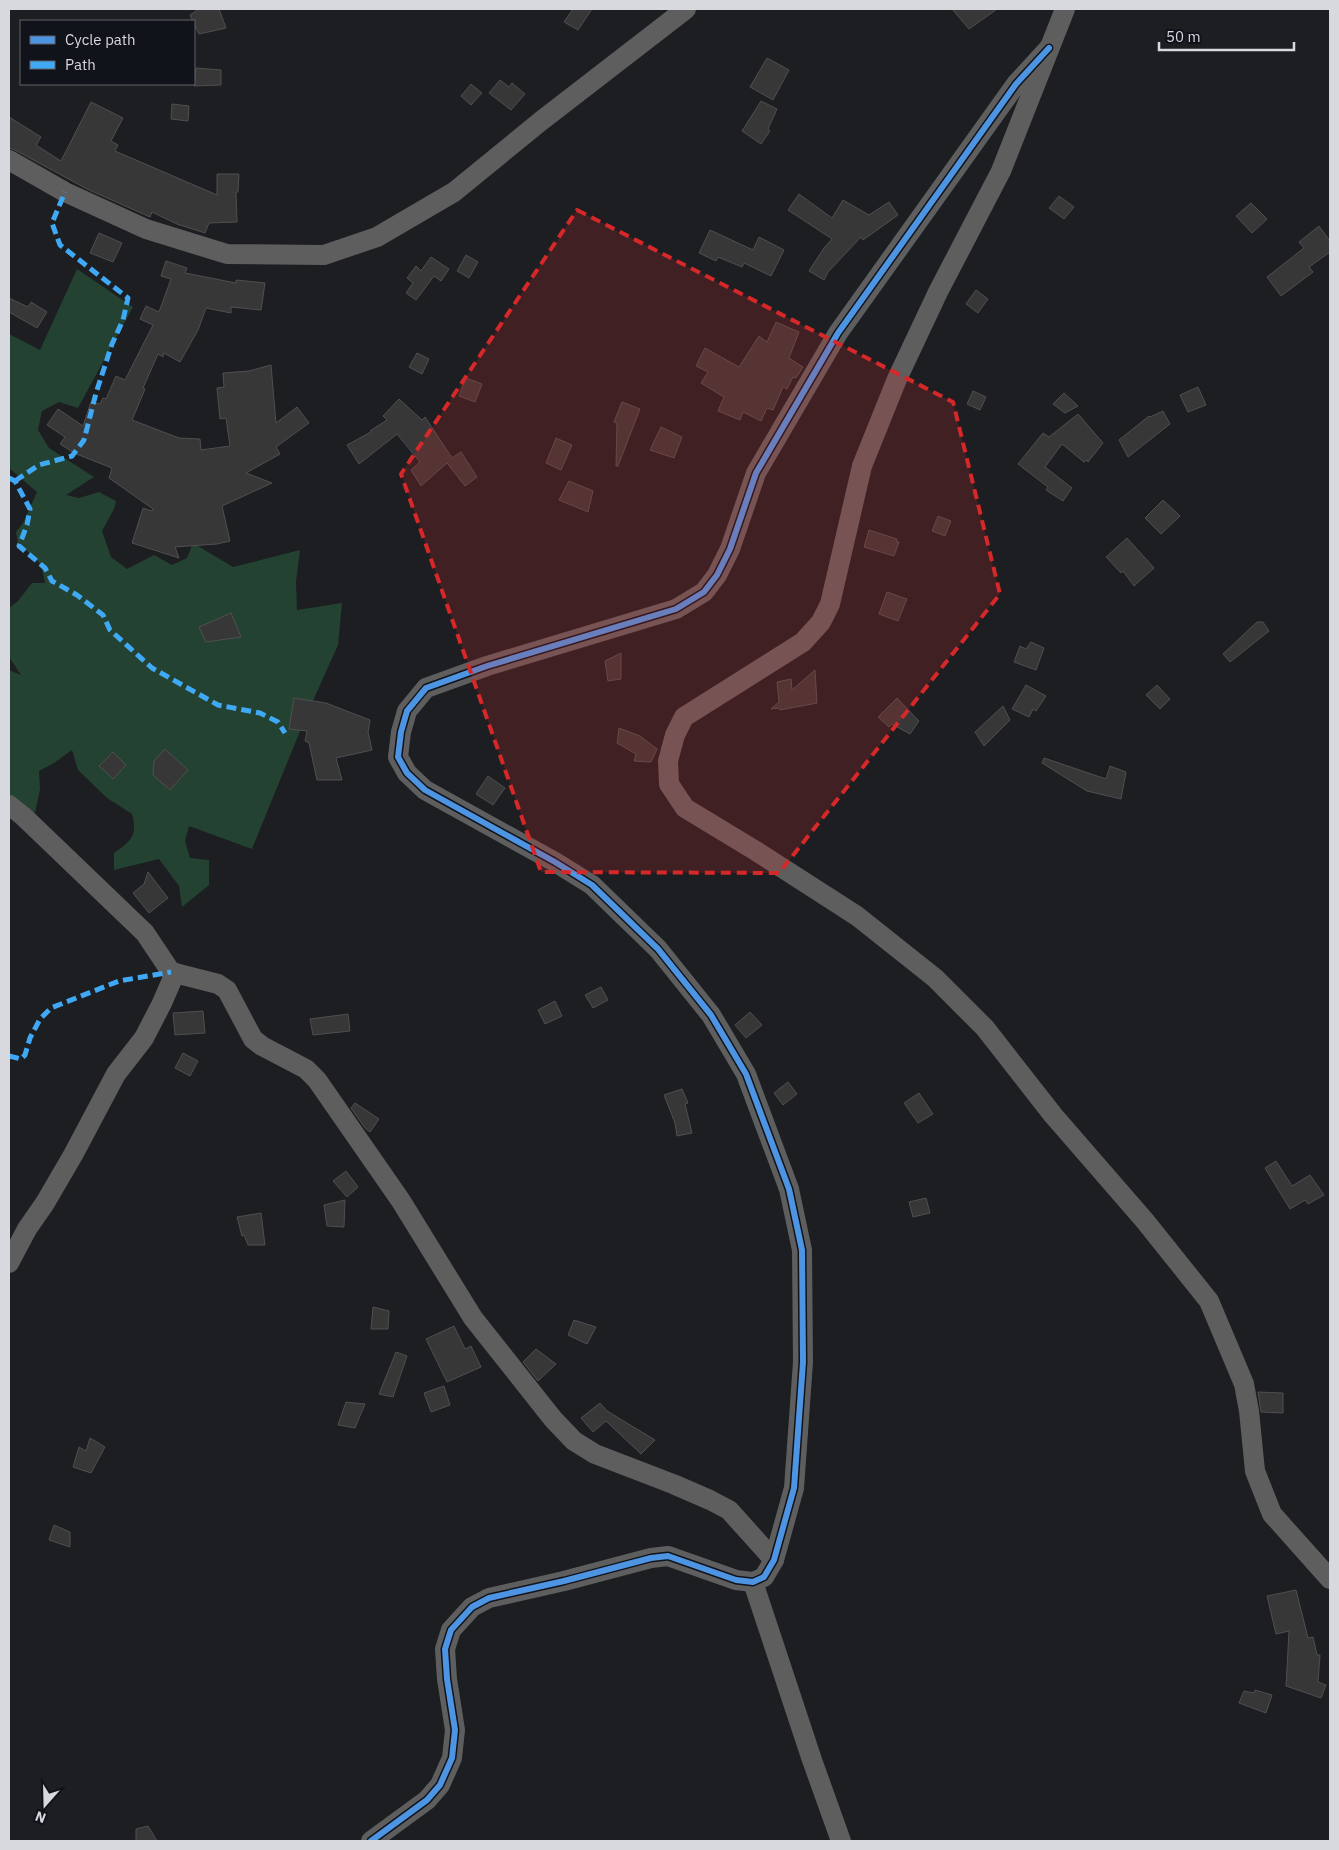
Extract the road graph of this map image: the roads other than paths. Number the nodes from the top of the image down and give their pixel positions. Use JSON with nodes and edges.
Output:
{"nodes":[{"id":1,"x":686,"y":9,"type":"edge"},
{"id":2,"x":1065,"y":9,"type":"edge"},
{"id":3,"x":1049,"y":48,"type":"junction"},
{"id":4,"x":9,"y":160,"type":"edge"},
{"id":5,"x":9,"y":805,"type":"edge"},
{"id":6,"x":175,"y":973,"type":"junction"},
{"id":7,"x":9,"y":1263,"type":"edge"},
{"id":8,"x":774,"y":1560,"type":"junction"},
{"id":9,"x":1330,"y":1579,"type":"edge"},
{"id":10,"x":753,"y":1582,"type":"junction"},
{"id":11,"x":371,"y":1841,"type":"edge"},
{"id":12,"x":841,"y":1841,"type":"edge"}],
"edges":[{"from":1,"to":4,"type":"street"},
{"from":2,"to":3,"type":"street"},
{"from":3,"to":8,"type":"street"},
{"from":3,"to":9,"type":"street"},
{"from":5,"to":6,"type":"street"},
{"from":6,"to":7,"type":"street"},
{"from":6,"to":8,"type":"street"},
{"from":8,"to":10,"type":"street"},
{"from":10,"to":11,"type":"street"},
{"from":10,"to":12,"type":"street"}]}
